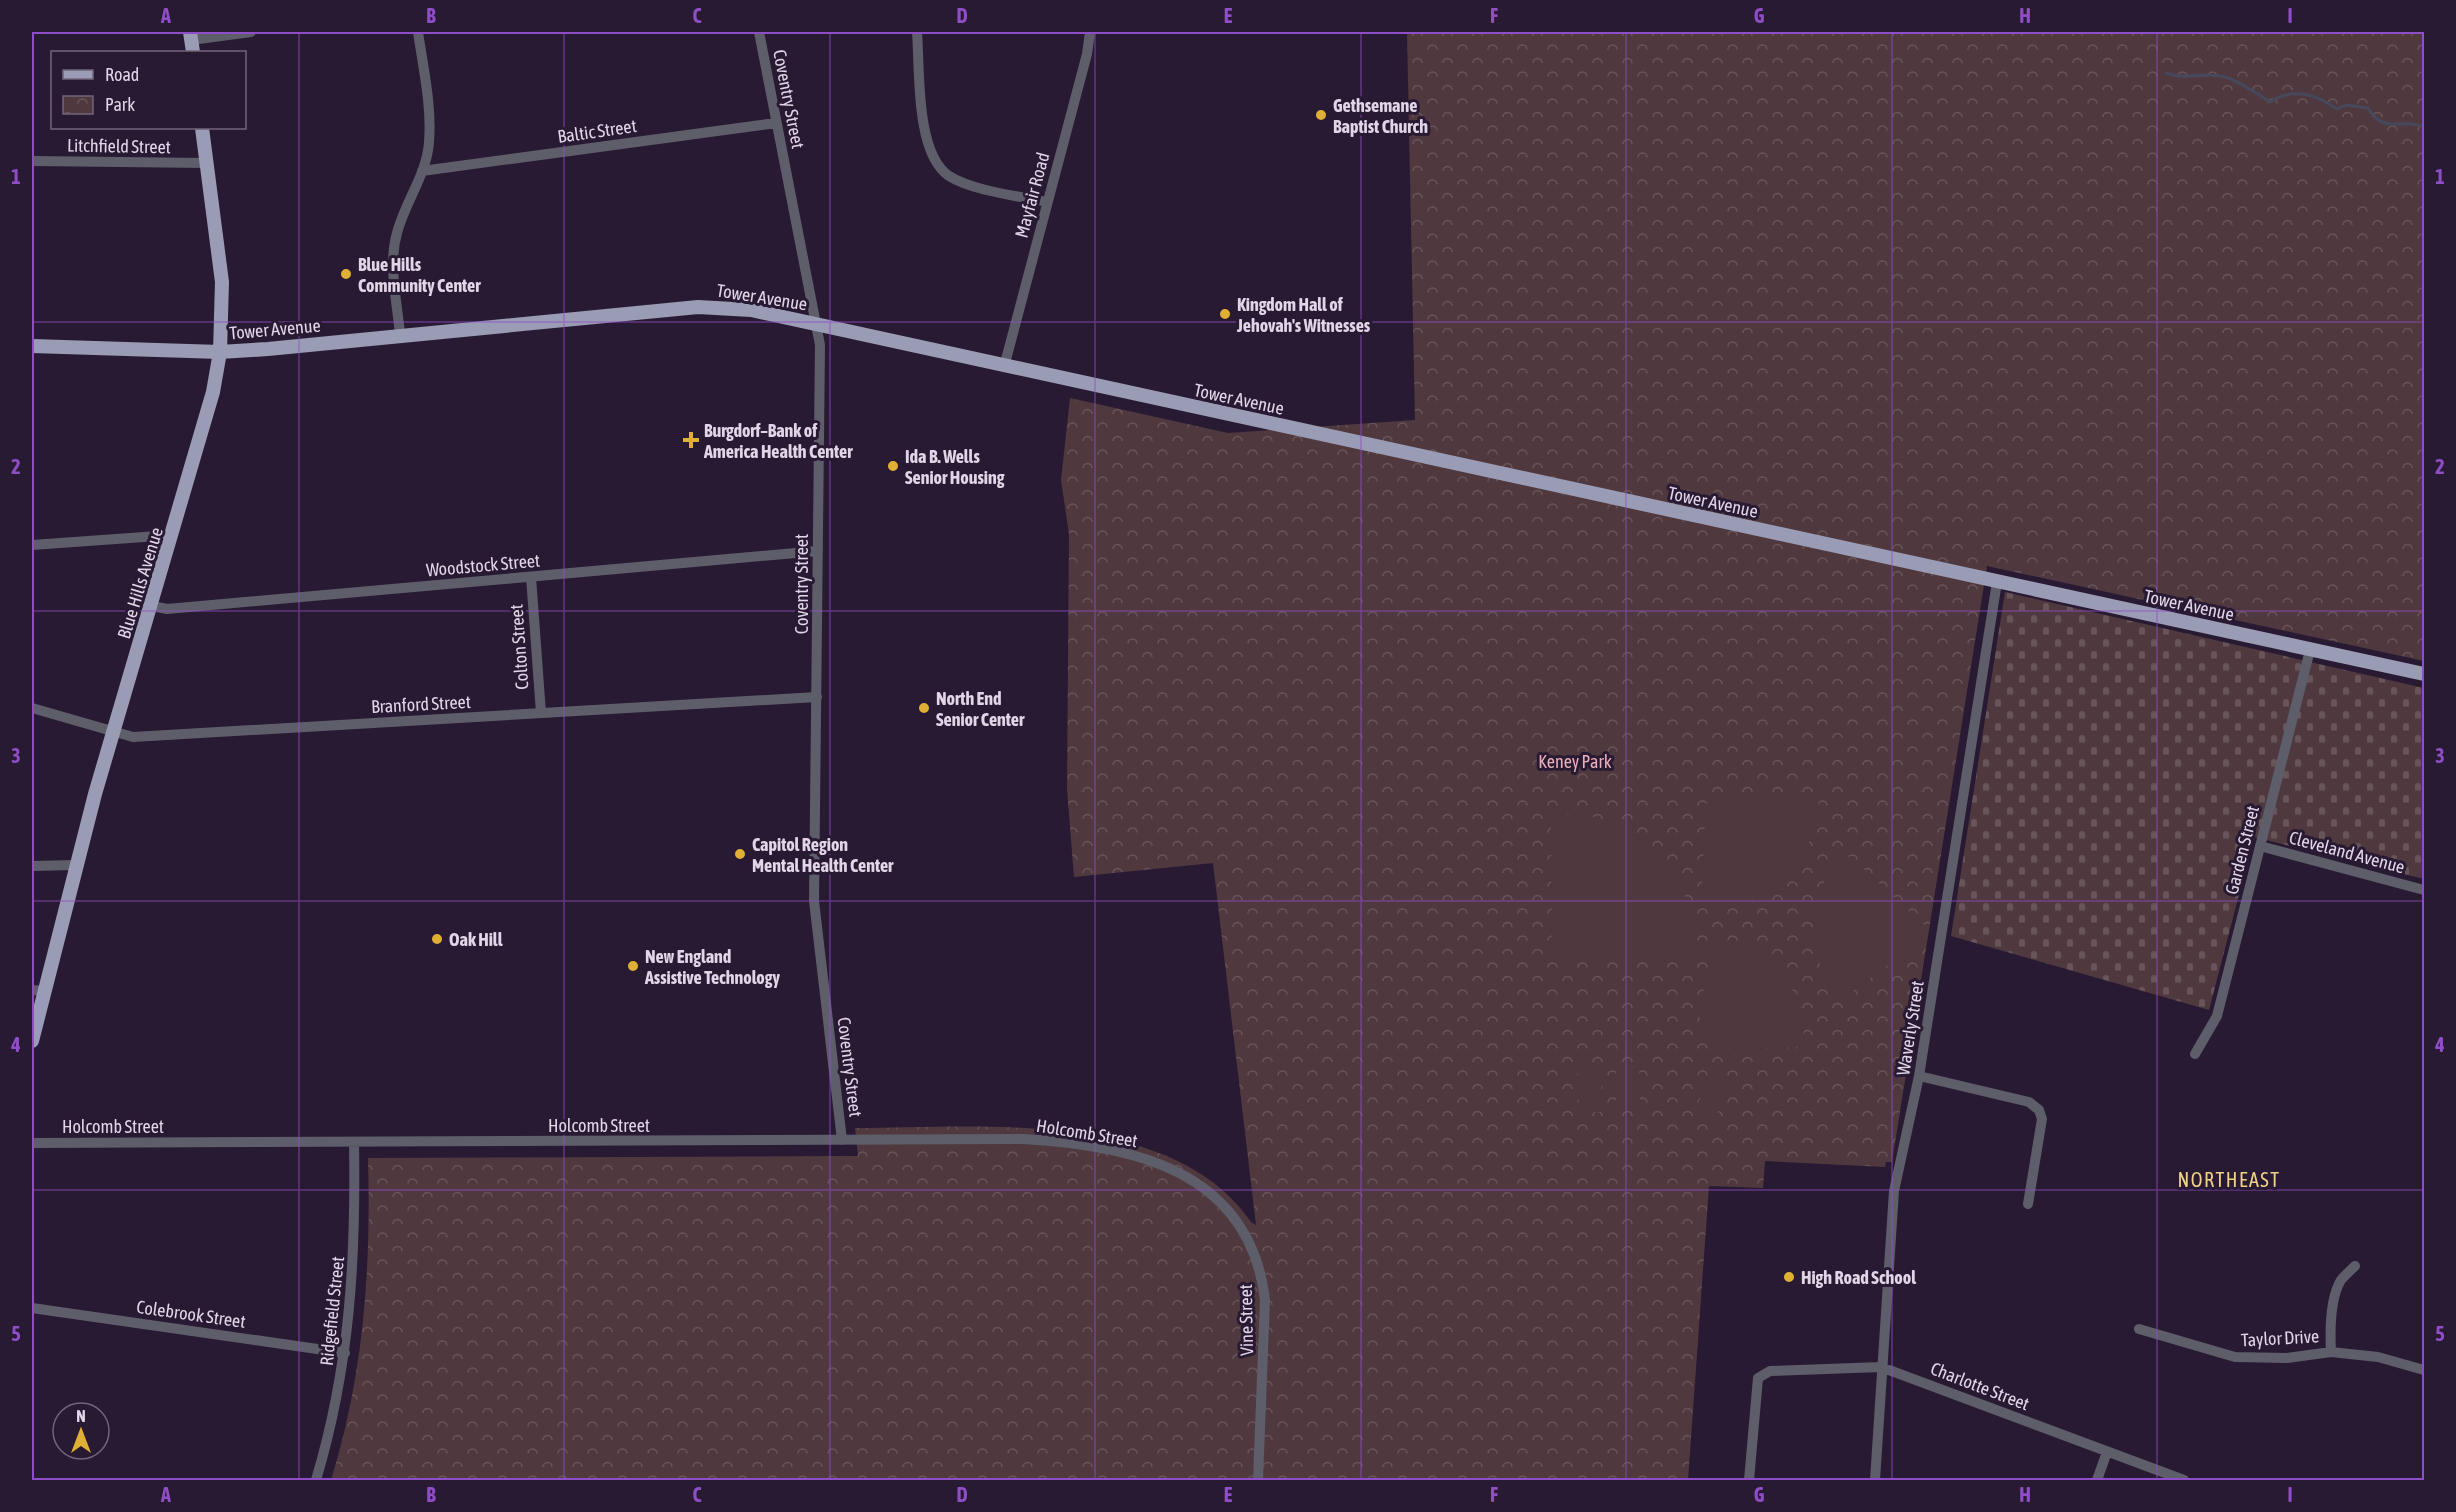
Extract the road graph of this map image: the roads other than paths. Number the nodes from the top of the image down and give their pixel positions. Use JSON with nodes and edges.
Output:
{"nodes":[{"id":1,"x":251,"y":32,"type":"edge"},
{"id":2,"x":418,"y":32,"type":"edge"},
{"id":3,"x":759,"y":32,"type":"edge"},
{"id":4,"x":917,"y":32,"type":"edge"},
{"id":5,"x":1089,"y":32,"type":"edge"},
{"id":6,"x":191,"y":41,"type":"edge"},
{"id":7,"x":776,"y":123,"type":"junction"},
{"id":8,"x":202,"y":129,"type":"edge"},
{"id":9,"x":32,"y":161,"type":"edge"},
{"id":10,"x":207,"y":163,"type":"junction"},
{"id":11,"x":422,"y":171,"type":"junction"},
{"id":12,"x":1047,"y":202,"type":"junction"},
{"id":13,"x":816,"y":324,"type":"junction"},
{"id":14,"x":400,"y":334,"type":"junction"},
{"id":15,"x":32,"y":346,"type":"edge"},
{"id":16,"x":220,"y":351,"type":"junction"},
{"id":17,"x":1004,"y":367,"type":"junction"},
{"id":18,"x":172,"y":536,"type":"junction"},
{"id":19,"x":32,"y":545,"type":"edge"},
{"id":20,"x":818,"y":551,"type":"junction"},
{"id":21,"x":531,"y":577,"type":"junction"},
{"id":22,"x":1997,"y":582,"type":"junction"},
{"id":23,"x":152,"y":606,"type":"junction"},
{"id":24,"x":2310,"y":650,"type":"junction"},
{"id":25,"x":2424,"y":674,"type":"edge"},
{"id":26,"x":817,"y":698,"type":"junction"},
{"id":27,"x":32,"y":708,"type":"edge"},
{"id":28,"x":541,"y":713,"type":"junction"},
{"id":29,"x":114,"y":732,"type":"junction"},
{"id":30,"x":2260,"y":846,"type":"junction"},
{"id":31,"x":75,"y":865,"type":"junction"},
{"id":32,"x":32,"y":866,"type":"edge"},
{"id":33,"x":2424,"y":890,"type":"edge"},
{"id":34,"x":38,"y":990,"type":"edge"},
{"id":35,"x":32,"y":1041,"type":"edge"},
{"id":36,"x":2195,"y":1054,"type":"dead end"},
{"id":37,"x":1919,"y":1076,"type":"junction"},
{"id":38,"x":842,"y":1140,"type":"junction"},
{"id":39,"x":354,"y":1142,"type":"junction"},
{"id":40,"x":32,"y":1143,"type":"edge"},
{"id":41,"x":1164,"y":1166,"type":"joint"},
{"id":42,"x":2028,"y":1204,"type":"dead end"},
{"id":43,"x":2355,"y":1266,"type":"dead end"},
{"id":44,"x":32,"y":1308,"type":"edge"},
{"id":45,"x":2139,"y":1329,"type":"dead end"},
{"id":46,"x":2331,"y":1352,"type":"junction"},
{"id":47,"x":345,"y":1353,"type":"junction"},
{"id":48,"x":1881,"y":1367,"type":"junction"},
{"id":49,"x":2424,"y":1370,"type":"edge"},
{"id":50,"x":2107,"y":1452,"type":"junction"},
{"id":51,"x":316,"y":1480,"type":"edge"},
{"id":52,"x":1258,"y":1480,"type":"edge"},
{"id":53,"x":1749,"y":1480,"type":"edge"},
{"id":54,"x":1875,"y":1480,"type":"edge"},
{"id":55,"x":2097,"y":1480,"type":"edge"},
{"id":56,"x":2184,"y":1480,"type":"edge"}],
"edges":[{"from":1,"to":6,"type":"street"},
{"from":2,"to":11,"type":"street"},
{"from":3,"to":7,"type":"street","name":"Coventry Street"},
{"from":4,"to":12,"type":"street"},
{"from":5,"to":12,"type":"street","name":"Mayfair Road"},
{"from":7,"to":11,"type":"street","name":"Baltic Street"},
{"from":7,"to":13,"type":"street","name":"Coventry Street"},
{"from":8,"to":10,"type":"main road","name":"Blue Hills Avenue"},
{"from":9,"to":10,"type":"street","name":"Litchfield Street"},
{"from":10,"to":16,"type":"main road","name":"Blue Hills Avenue"},
{"from":11,"to":14,"type":"street"},
{"from":12,"to":17,"type":"street","name":"Mayfair Road"},
{"from":13,"to":14,"type":"main road","name":"Tower Avenue"},
{"from":13,"to":17,"type":"main road","name":"Tower Avenue"},
{"from":13,"to":20,"type":"street","name":"Coventry Street"},
{"from":14,"to":16,"type":"main road","name":"Tower Avenue"},
{"from":15,"to":16,"type":"main road","name":"Tower Avenue"},
{"from":16,"to":18,"type":"main road","name":"Blue Hills Avenue"},
{"from":17,"to":22,"type":"main road","name":"Tower Avenue"},
{"from":18,"to":19,"type":"street"},
{"from":18,"to":23,"type":"main road","name":"Blue Hills Avenue"},
{"from":20,"to":21,"type":"street","name":"Woodstock Street"},
{"from":20,"to":26,"type":"street","name":"Coventry Street"},
{"from":21,"to":23,"type":"street","name":"Woodstock Street"},
{"from":21,"to":28,"type":"street","name":"Colton Street"},
{"from":22,"to":24,"type":"main road","name":"Tower Avenue"},
{"from":22,"to":37,"type":"street","name":"Waverly Street"},
{"from":23,"to":29,"type":"main road","name":"Blue Hills Avenue"},
{"from":24,"to":25,"type":"main road","name":"Tower Avenue"},
{"from":24,"to":30,"type":"street","name":"Garden Street"},
{"from":26,"to":28,"type":"street","name":"Branford Street"},
{"from":26,"to":38,"type":"street","name":"Coventry Street"},
{"from":27,"to":29,"type":"street","name":"Branford Street"},
{"from":28,"to":29,"type":"street","name":"Branford Street"},
{"from":29,"to":31,"type":"main road","name":"Blue Hills Avenue"},
{"from":30,"to":33,"type":"street","name":"Cleveland Avenue"},
{"from":30,"to":36,"type":"street","name":"Garden Street"},
{"from":31,"to":32,"type":"street"},
{"from":31,"to":34,"type":"main road","name":"Blue Hills Avenue"},
{"from":34,"to":35,"type":"main road","name":"Blue Hills Avenue"},
{"from":37,"to":42,"type":"street"},
{"from":37,"to":48,"type":"street","name":"Waverly Street"},
{"from":38,"to":39,"type":"street","name":"Holcomb Street"},
{"from":38,"to":41,"type":"street","name":"Holcomb Street"},
{"from":39,"to":40,"type":"street","name":"Holcomb Street"},
{"from":39,"to":47,"type":"street","name":"Ridgefield Street"},
{"from":41,"to":52,"type":"street","name":"Vine Street"},
{"from":43,"to":46,"type":"street"},
{"from":44,"to":47,"type":"street","name":"Colebrook Street"},
{"from":45,"to":46,"type":"street","name":"Taylor Drive"},
{"from":46,"to":49,"type":"street","name":"Taylor Drive"},
{"from":47,"to":51,"type":"street","name":"Ridgefield Street"},
{"from":48,"to":50,"type":"street","name":"Charlotte Street"},
{"from":48,"to":53,"type":"street","name":"Charlotte Street"},
{"from":48,"to":54,"type":"street","name":"Waverly Street"},
{"from":50,"to":55,"type":"street"},
{"from":50,"to":56,"type":"street","name":"Charlotte Street"}]}
